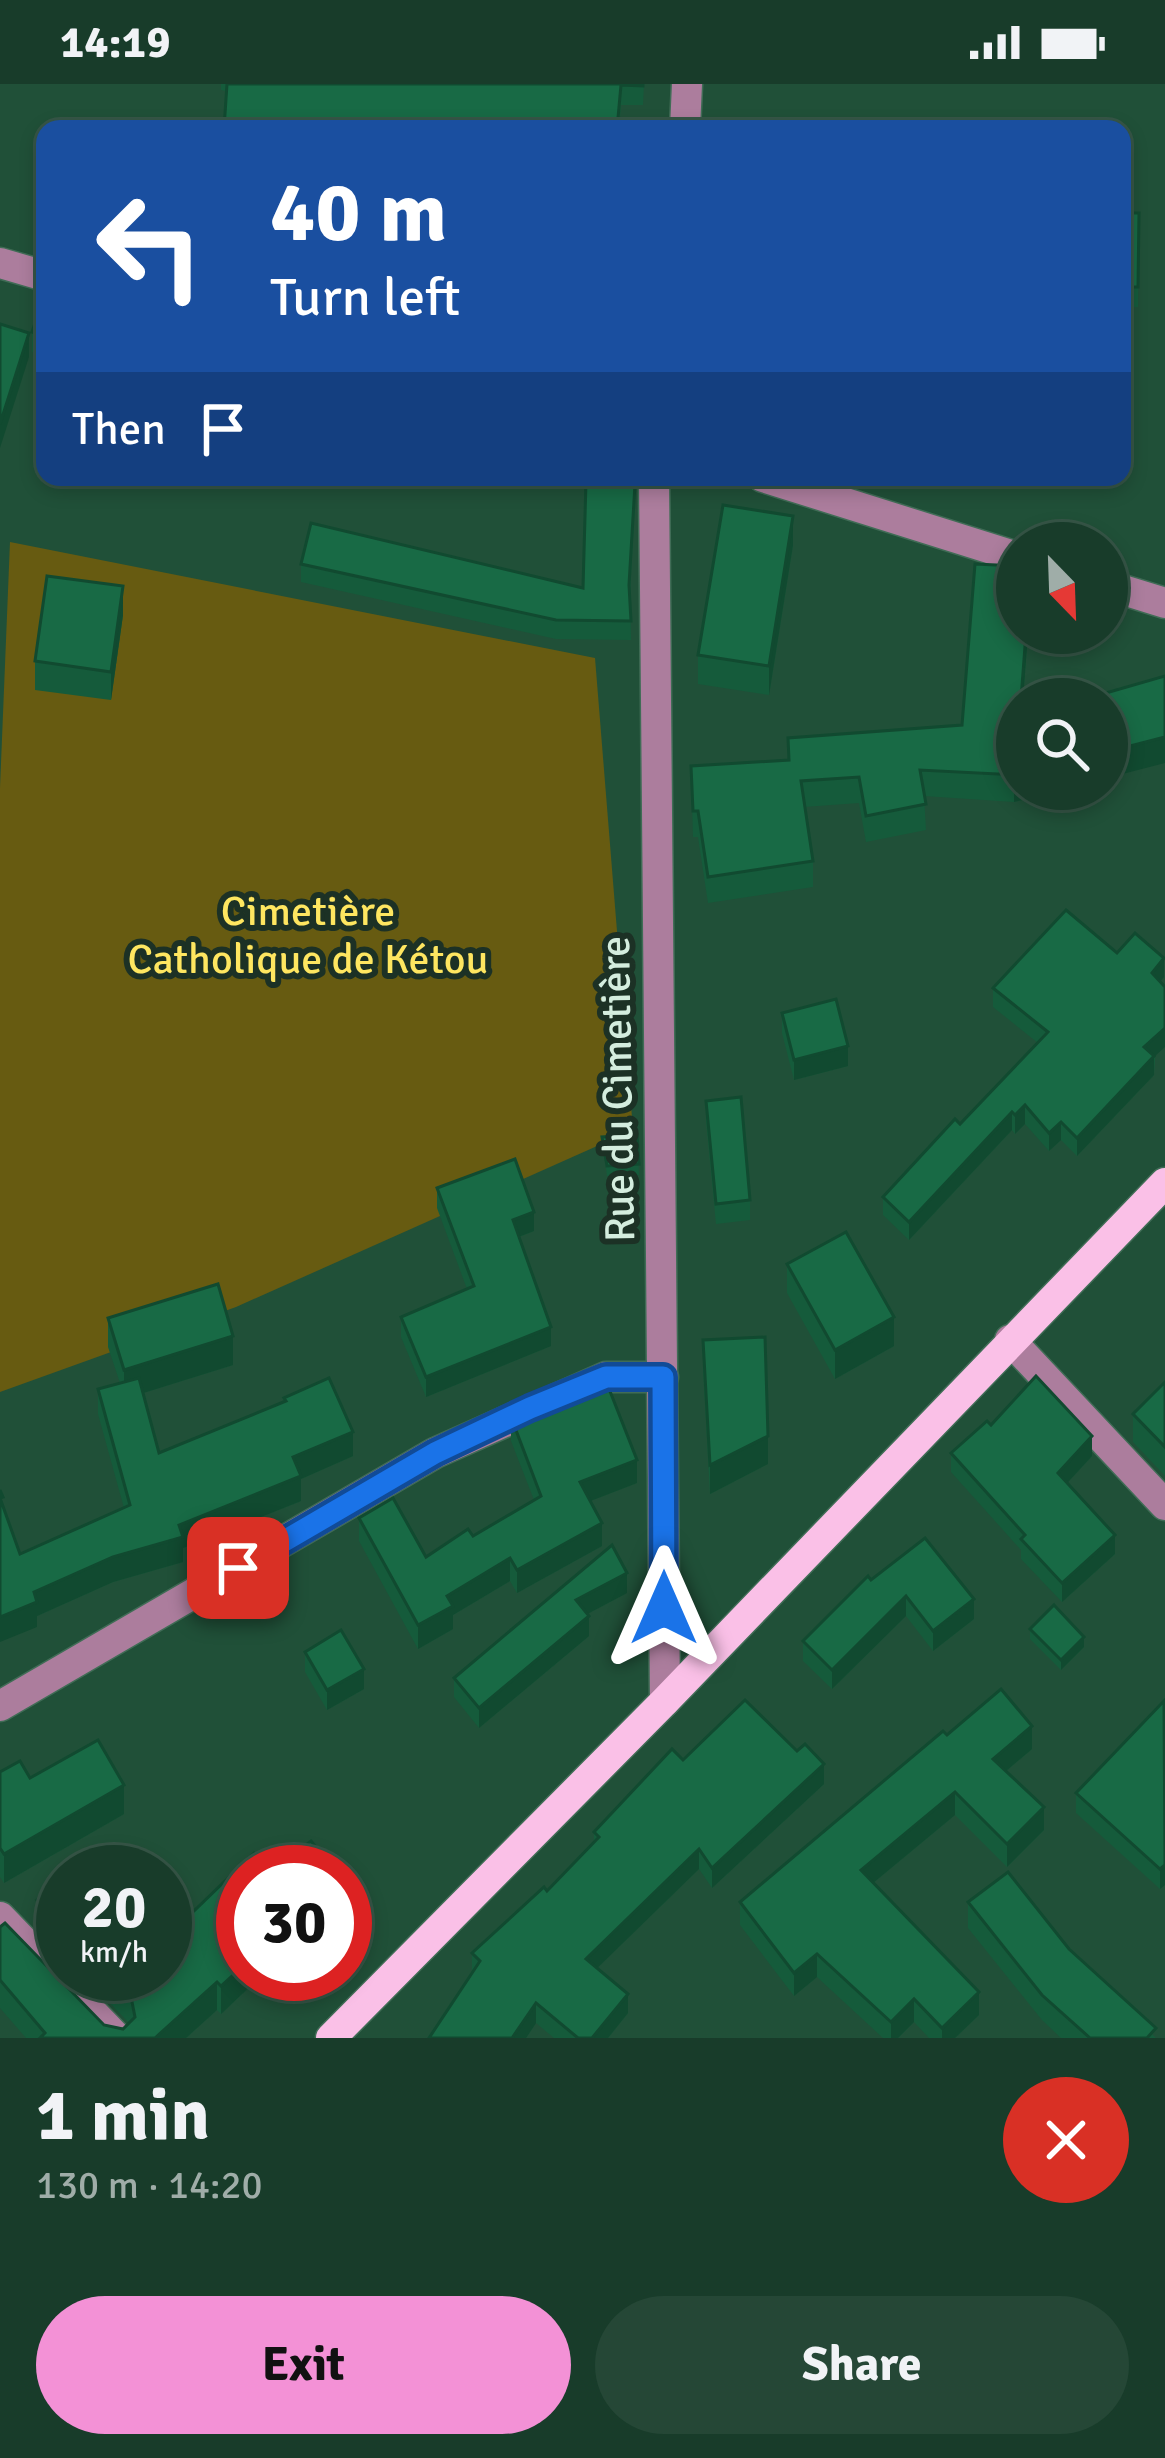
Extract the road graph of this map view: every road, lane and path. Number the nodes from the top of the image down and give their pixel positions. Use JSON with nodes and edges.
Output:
{"nodes":[{"id":1,"x":687,"y":84,"type":"edge"},
{"id":2,"x":685,"y":120,"type":"edge"},
{"id":3,"x":0,"y":263,"type":"edge"},
{"id":4,"x":36,"y":273,"type":"edge"},
{"id":5,"x":654,"y":486,"type":"edge"},
{"id":6,"x":792,"y":486,"type":"edge"},
{"id":7,"x":996,"y":550,"type":"edge"},
{"id":8,"x":1128,"y":592,"type":"edge"},
{"id":9,"x":1165,"y":603,"type":"edge"},
{"id":10,"x":1165,"y":1183,"type":"edge"},
{"id":11,"x":1010,"y":1340,"type":"junction"},
{"id":12,"x":663,"y":1377,"type":"junction"},
{"id":13,"x":1165,"y":1504,"type":"edge"},
{"id":14,"x":665,"y":1701,"type":"junction"},
{"id":15,"x":0,"y":1706,"type":"edge"},
{"id":16,"x":0,"y":1917,"type":"edge"},
{"id":17,"x":118,"y":2038,"type":"edge"},
{"id":18,"x":331,"y":2038,"type":"edge"}],
"edges":[{"from":1,"to":2,"type":"street"},
{"from":3,"to":4,"type":"street"},
{"from":5,"to":12,"type":"street","name":"Rue du Cimetière"},
{"from":6,"to":7,"type":"street"},
{"from":8,"to":9,"type":"street"},
{"from":10,"to":11,"type":"main road"},
{"from":11,"to":13,"type":"street"},
{"from":11,"to":14,"type":"main road"},
{"from":12,"to":14,"type":"street","name":"Rue du Cimetière"},
{"from":12,"to":15,"type":"street"},
{"from":14,"to":18,"type":"main road"},
{"from":16,"to":17,"type":"street"}]}
